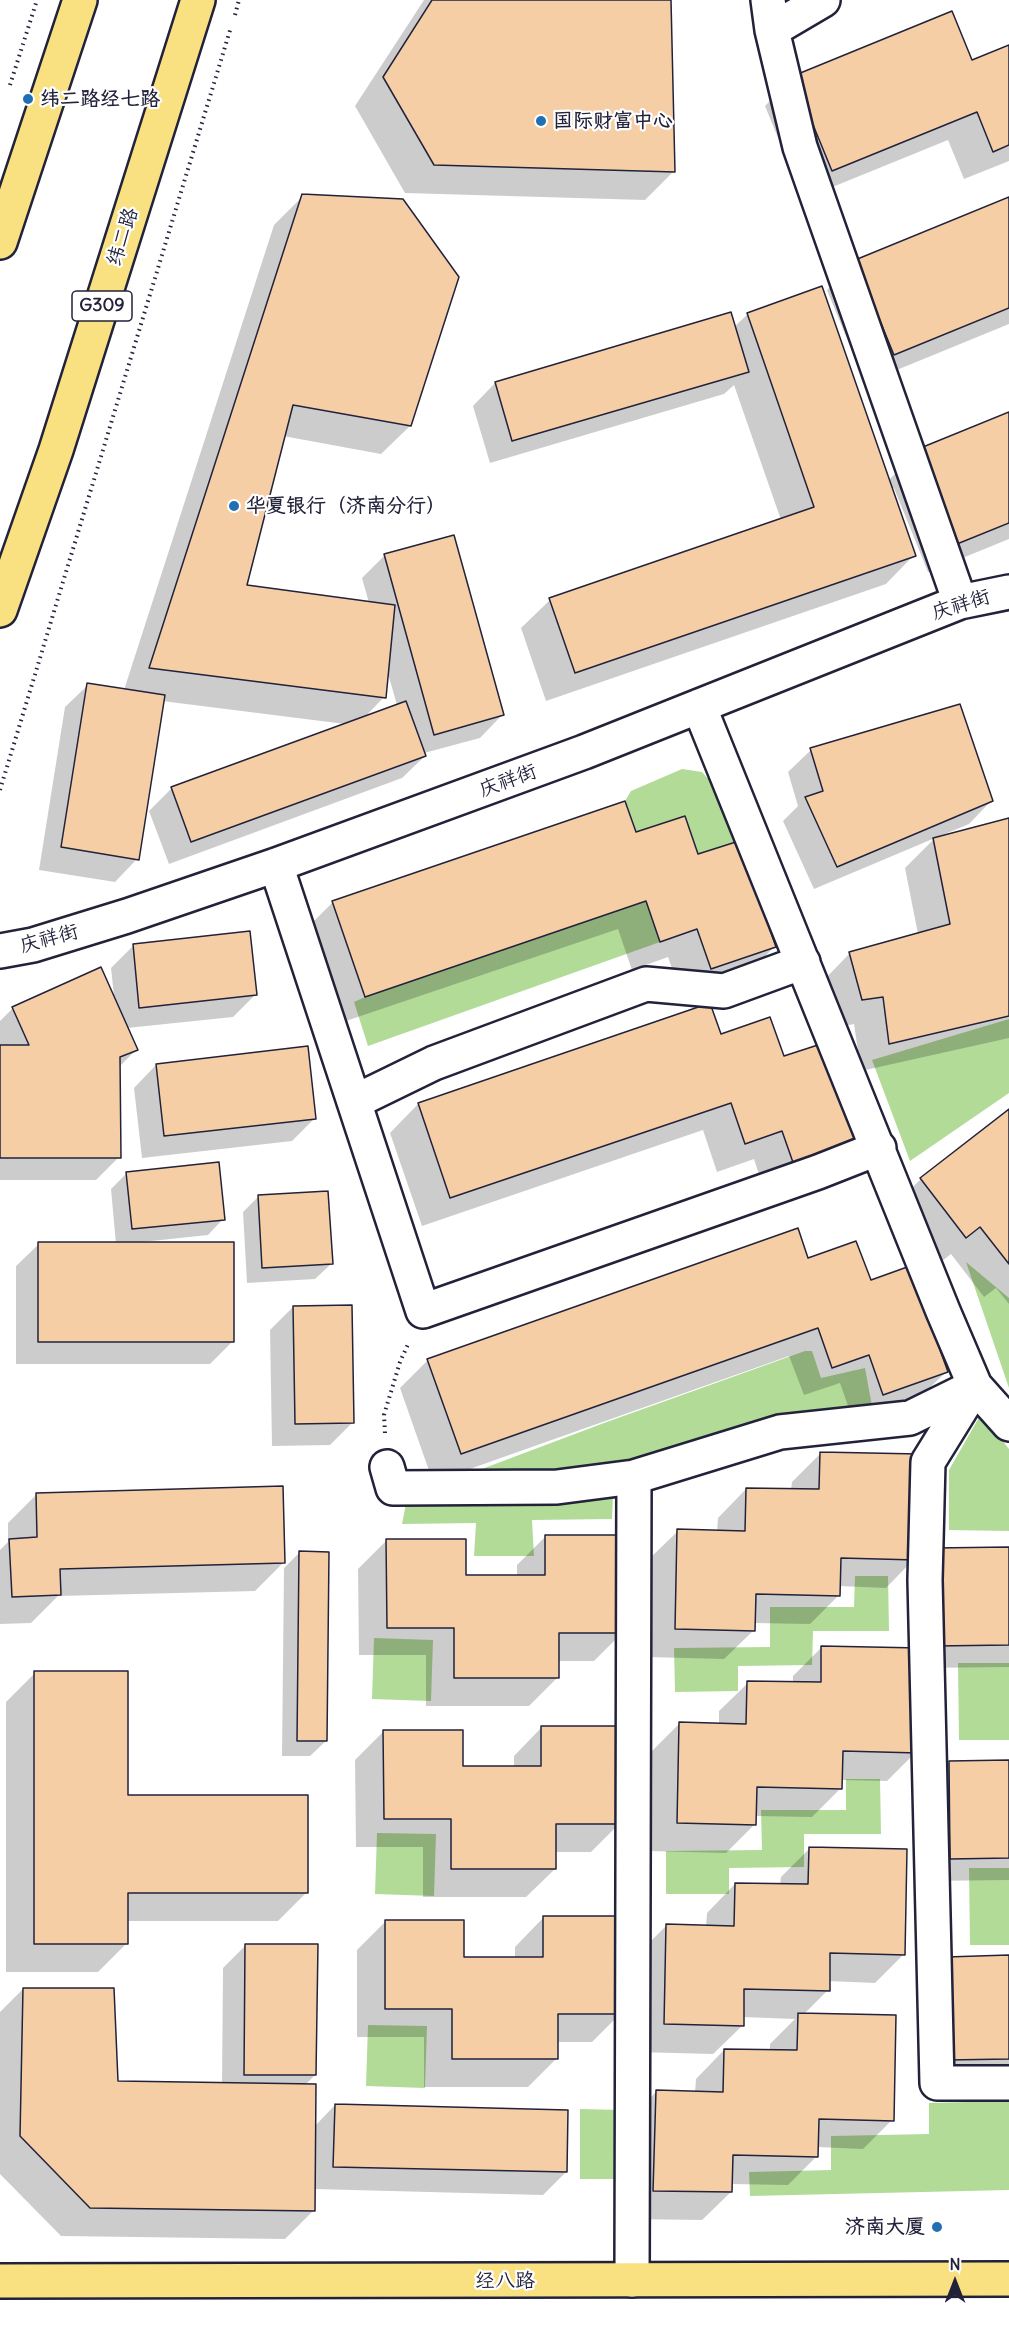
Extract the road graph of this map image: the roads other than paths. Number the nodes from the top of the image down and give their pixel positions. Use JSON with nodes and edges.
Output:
{"nodes":[{"id":1,"x":80,"y":0,"type":"edge"},
{"id":2,"x":198,"y":0,"type":"edge"},
{"id":3,"x":823,"y":0,"type":"edge"},
{"id":4,"x":770,"y":15,"type":"edge"},
{"id":5,"x":0,"y":242,"type":"edge"},
{"id":6,"x":1009,"y":592,"type":"edge"},
{"id":7,"x":960,"y":602,"type":"junction"},
{"id":8,"x":0,"y":610,"type":"edge"},
{"id":9,"x":699,"y":706,"type":"junction"},
{"id":10,"x":276,"y":865,"type":"junction"},
{"id":11,"x":0,"y":951,"type":"edge"},
{"id":12,"x":803,"y":962,"type":"junction"},
{"id":13,"x":354,"y":1102,"type":"junction"},
{"id":14,"x":879,"y":1148,"type":"junction"},
{"id":15,"x":975,"y":1386,"type":"junction"},
{"id":16,"x":1009,"y":1424,"type":"edge"},
{"id":17,"x":387,"y":1467,"type":"road end"},
{"id":18,"x":634,"y":1477,"type":"junction"},
{"id":19,"x":1009,"y":2083,"type":"edge"},
{"id":20,"x":1009,"y":2279,"type":"edge"},
{"id":21,"x":632,"y":2280,"type":"junction"},
{"id":22,"x":0,"y":2281,"type":"edge"}],
"edges":[{"from":1,"to":5,"type":"main road"},
{"from":2,"to":8,"type":"main road","name":"纬二路","number":"G309"},
{"from":3,"to":4,"type":"street"},
{"from":4,"to":7,"type":"street"},
{"from":6,"to":7,"type":"street","name":"庆祥街"},
{"from":7,"to":9,"type":"street","name":"庆祥街"},
{"from":9,"to":10,"type":"street","name":"庆祥街"},
{"from":9,"to":12,"type":"street"},
{"from":10,"to":11,"type":"street","name":"庆祥街"},
{"from":10,"to":13,"type":"street"},
{"from":12,"to":13,"type":"street"},
{"from":12,"to":14,"type":"street"},
{"from":13,"to":14,"type":"street"},
{"from":14,"to":15,"type":"street"},
{"from":15,"to":16,"type":"street"},
{"from":15,"to":18,"type":"street"},
{"from":15,"to":19,"type":"street"},
{"from":17,"to":18,"type":"street"},
{"from":18,"to":21,"type":"street"},
{"from":20,"to":21,"type":"main road","name":"经八路"},
{"from":21,"to":22,"type":"main road","name":"经八路"}]}
